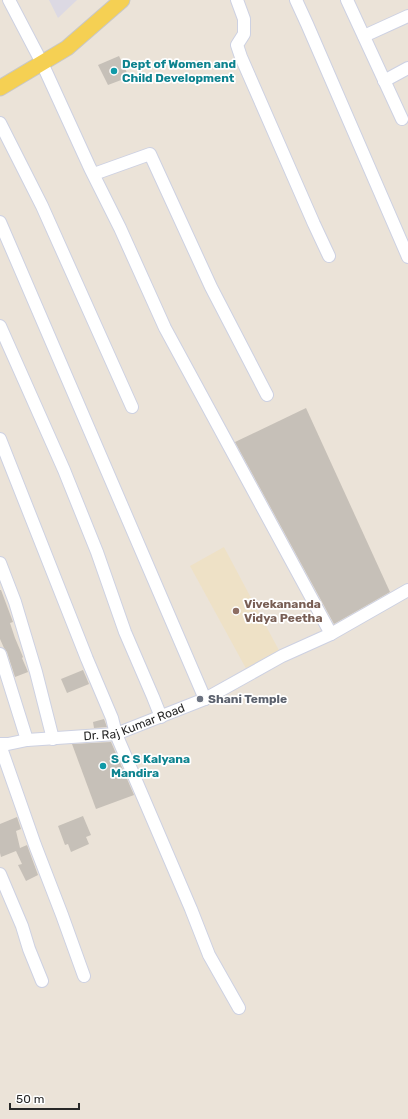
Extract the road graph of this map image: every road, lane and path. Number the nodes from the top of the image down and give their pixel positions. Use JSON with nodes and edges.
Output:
{"nodes":[{"id":1,"x":9,"y":0,"type":"edge"},
{"id":2,"x":122,"y":0,"type":"edge"},
{"id":3,"x":237,"y":0,"type":"edge"},
{"id":4,"x":296,"y":0,"type":"edge"},
{"id":5,"x":347,"y":0,"type":"edge"},
{"id":6,"x":408,"y":16,"type":"edge"},
{"id":7,"x":364,"y":36,"type":"junction"},
{"id":8,"x":42,"y":63,"type":"junction"},
{"id":9,"x":408,"y":68,"type":"edge"},
{"id":10,"x":384,"y":81,"type":"junction"},
{"id":11,"x":0,"y":88,"type":"edge"},
{"id":12,"x":402,"y":120,"type":"dead end"},
{"id":13,"x":0,"y":123,"type":"edge"},
{"id":14,"x":94,"y":174,"type":"junction"},
{"id":15,"x":0,"y":222,"type":"edge"},
{"id":16,"x":329,"y":256,"type":"dead end"},
{"id":17,"x":408,"y":257,"type":"edge"},
{"id":18,"x":0,"y":326,"type":"edge"},
{"id":19,"x":267,"y":395,"type":"dead end"},
{"id":20,"x":132,"y":407,"type":"dead end"},
{"id":21,"x":0,"y":439,"type":"edge"},
{"id":22,"x":0,"y":563,"type":"edge"},
{"id":23,"x":408,"y":590,"type":"edge"},
{"id":24,"x":331,"y":634,"type":"junction"},
{"id":25,"x":0,"y":654,"type":"edge"},
{"id":26,"x":205,"y":699,"type":"junction"},
{"id":27,"x":161,"y":717,"type":"junction"},
{"id":28,"x":116,"y":734,"type":"junction"},
{"id":29,"x":53,"y":739,"type":"junction"},
{"id":30,"x":27,"y":740,"type":"junction"},
{"id":31,"x":0,"y":745,"type":"edge"},
{"id":32,"x":0,"y":874,"type":"edge"},
{"id":33,"x":84,"y":976,"type":"dead end"},
{"id":34,"x":42,"y":981,"type":"dead end"},
{"id":35,"x":239,"y":1008,"type":"dead end"}],
"edges":[{"from":1,"to":8,"type":"street"},
{"from":2,"to":8,"type":"main road"},
{"from":3,"to":16,"type":"street"},
{"from":4,"to":17,"type":"street"},
{"from":5,"to":7,"type":"street"},
{"from":6,"to":7,"type":"street"},
{"from":7,"to":10,"type":"street"},
{"from":8,"to":11,"type":"main road"},
{"from":8,"to":14,"type":"street"},
{"from":9,"to":10,"type":"street"},
{"from":10,"to":12,"type":"street"},
{"from":13,"to":20,"type":"street"},
{"from":14,"to":19,"type":"street"},
{"from":14,"to":24,"type":"street"},
{"from":15,"to":26,"type":"street"},
{"from":18,"to":27,"type":"street"},
{"from":21,"to":28,"type":"street"},
{"from":22,"to":29,"type":"street"},
{"from":23,"to":24,"type":"street","name":"Dr. Raj Kumar Road"},
{"from":24,"to":26,"type":"street","name":"Dr. Raj Kumar Road"},
{"from":25,"to":30,"type":"street"},
{"from":26,"to":27,"type":"street","name":"Dr. Raj Kumar Road"},
{"from":27,"to":28,"type":"street","name":"Dr. Raj Kumar Road"},
{"from":28,"to":29,"type":"street","name":"Dr. Raj Kumar Road"},
{"from":28,"to":35,"type":"street"},
{"from":29,"to":30,"type":"street","name":"Dr. Raj Kumar Road"},
{"from":30,"to":31,"type":"street","name":"Dr. Raj Kumar Road"},
{"from":31,"to":33,"type":"street"},
{"from":32,"to":34,"type":"street"}]}
